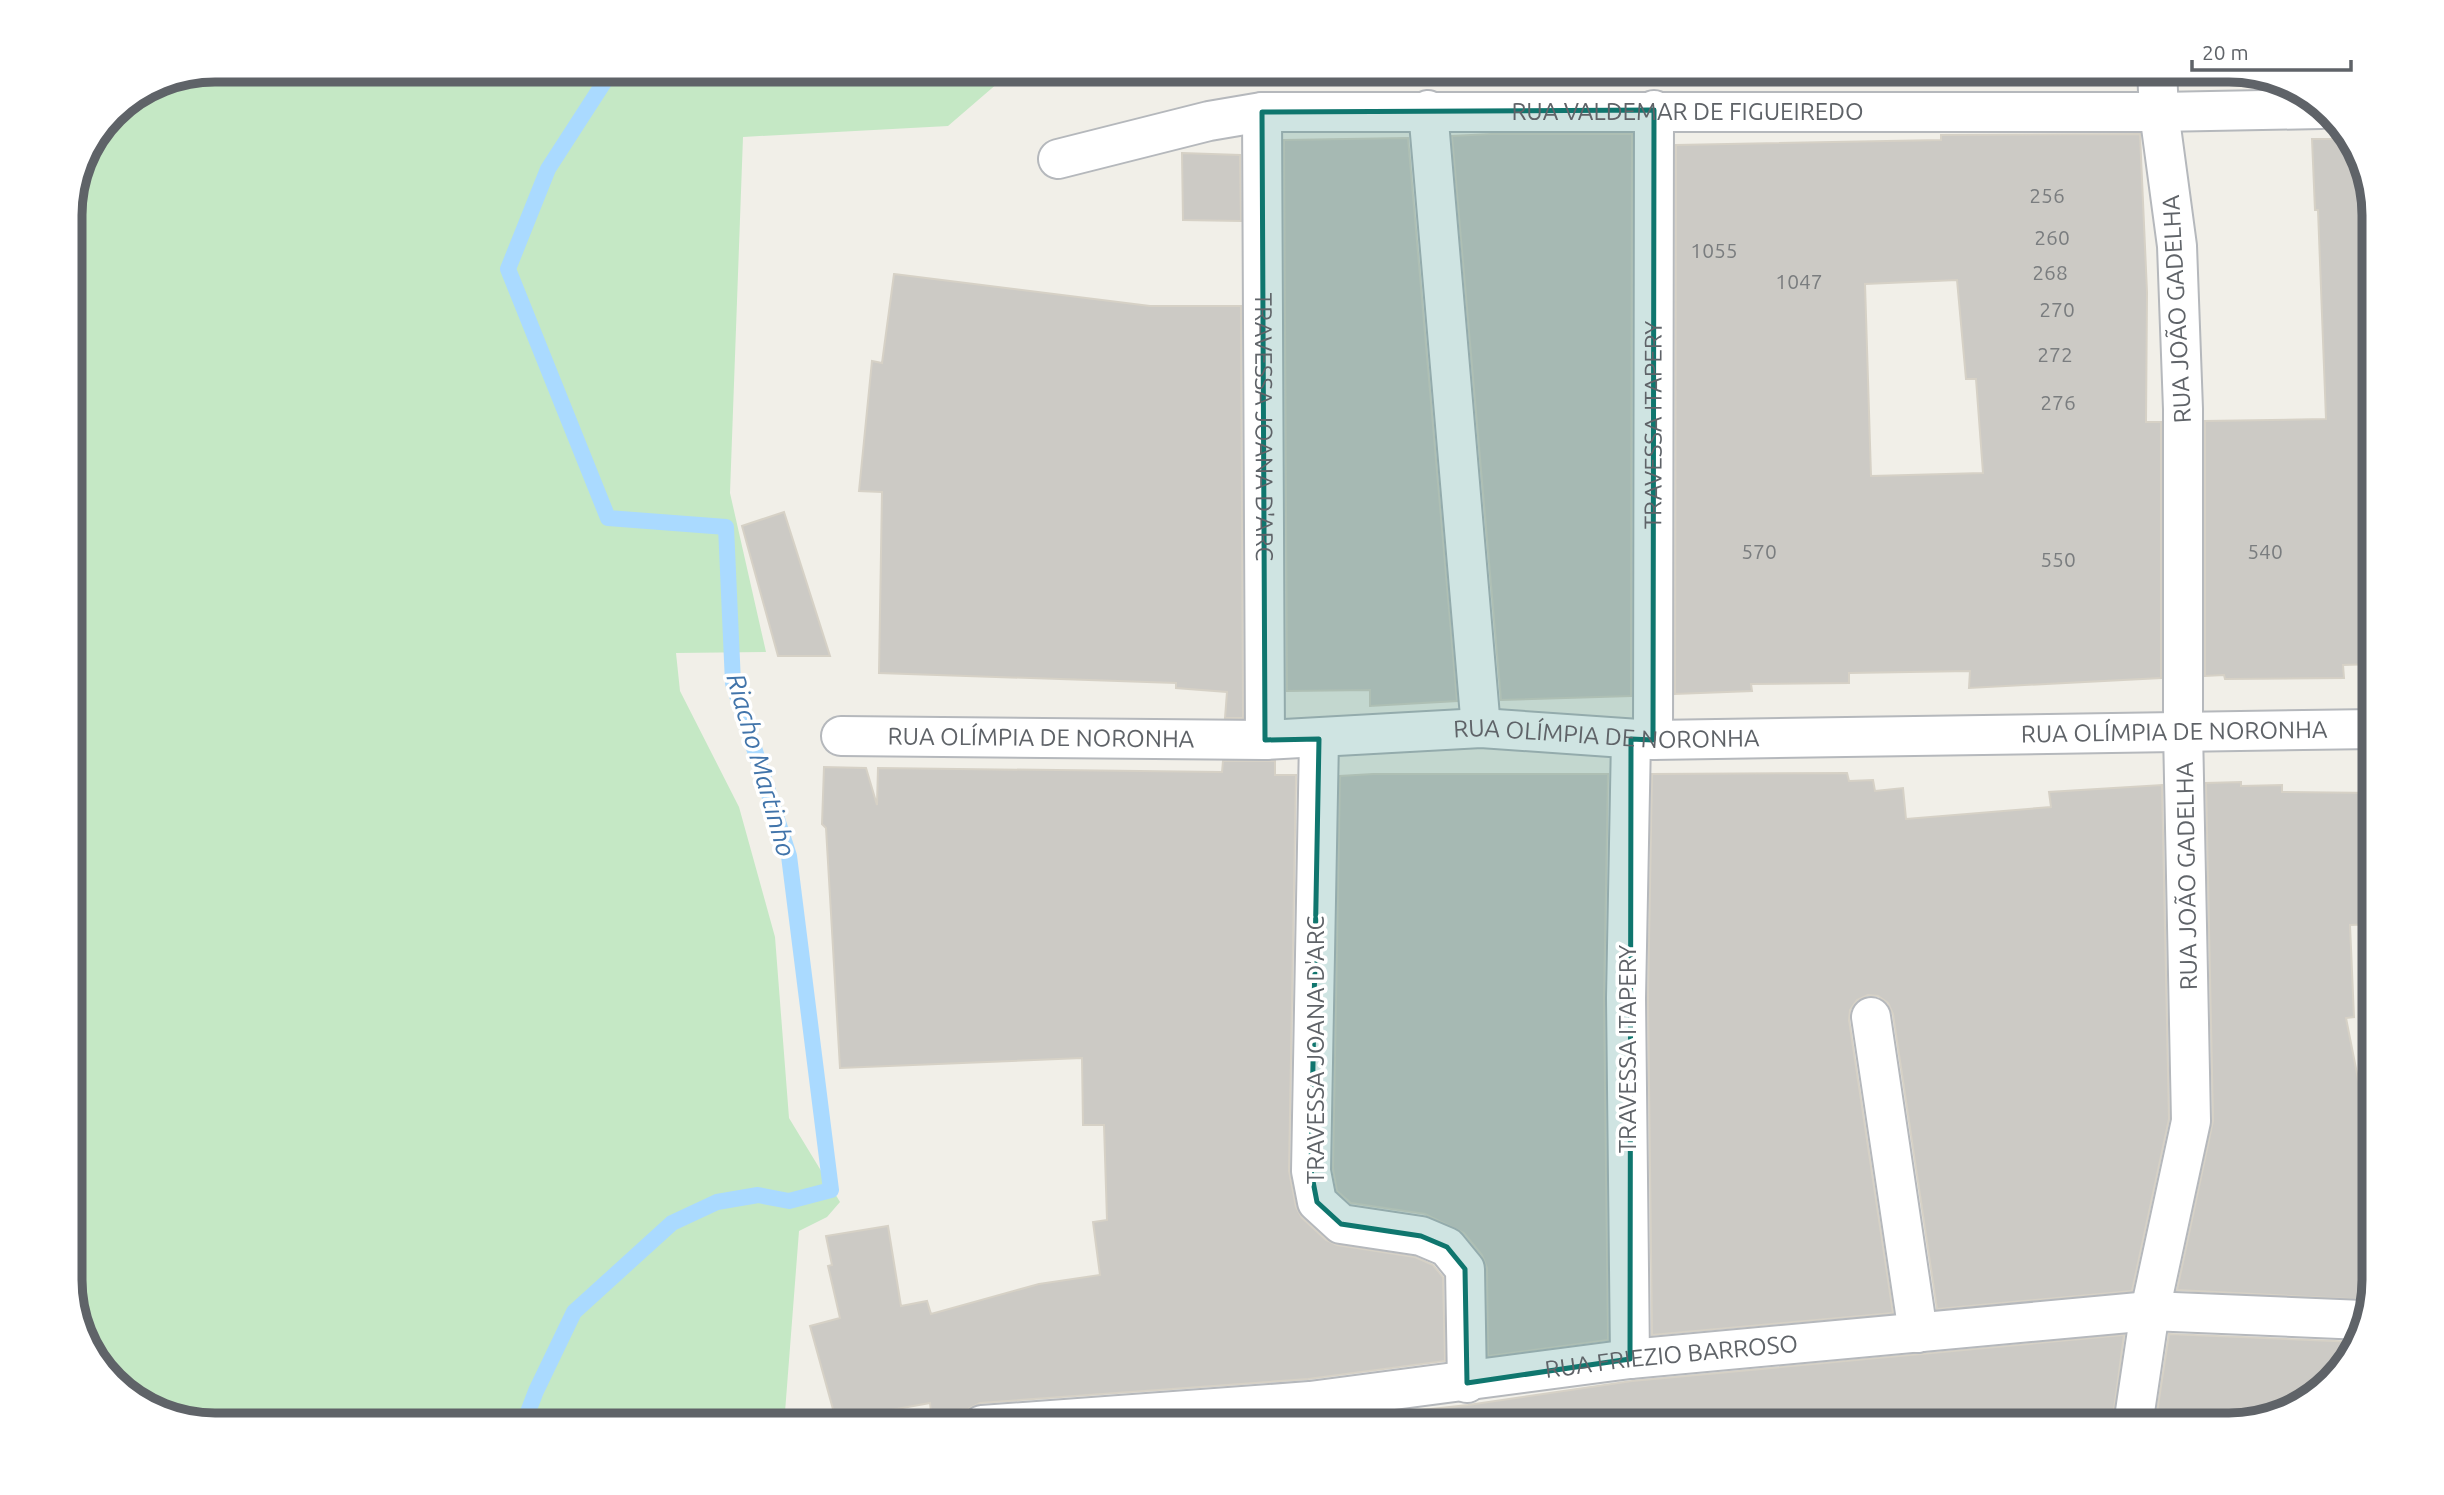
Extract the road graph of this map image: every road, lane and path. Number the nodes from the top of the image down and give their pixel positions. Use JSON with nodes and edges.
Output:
{"nodes":[{"id":1,"x":2158,"y":82,"type":"edge"},
{"id":2,"x":2309,"y":109,"type":"edge"},
{"id":3,"x":1428,"y":110,"type":"junction"},
{"id":4,"x":1654,"y":110,"type":"junction"},
{"id":5,"x":1262,"y":112,"type":"junction"},
{"id":6,"x":2159,"y":112,"type":"junction"},
{"id":7,"x":1058,"y":159,"type":"dead end"},
{"id":8,"x":1481,"y":728,"type":"junction"},
{"id":9,"x":2361,"y":729,"type":"edge"},
{"id":10,"x":2183,"y":730,"type":"junction"},
{"id":11,"x":841,"y":736,"type":"dead end"},
{"id":12,"x":1319,"y":739,"type":"junction"},
{"id":13,"x":1642,"y":739,"type":"junction"},
{"id":14,"x":1265,"y":740,"type":"junction"},
{"id":15,"x":1871,"y":1017,"type":"dead end"},
{"id":16,"x":2150,"y":1311,"type":"junction"},
{"id":17,"x":2355,"y":1320,"type":"edge"},
{"id":18,"x":1918,"y":1333,"type":"junction"},
{"id":19,"x":1630,"y":1359,"type":"junction"},
{"id":20,"x":1466,"y":1383,"type":"junction"},
{"id":21,"x":1311,"y":1413,"type":"edge"},
{"id":22,"x":2135,"y":1413,"type":"edge"}],
"edges":[{"from":1,"to":6,"type":"street","name":"RUA JOÃO GADELHA"},
{"from":2,"to":6,"type":"street","name":"RUA VALDEMAR DE FIGUEIREDO"},
{"from":3,"to":4,"type":"street","name":"RUA VALDEMAR DE FIGUEIREDO"},
{"from":3,"to":5,"type":"street","name":"RUA VALDEMAR DE FIGUEIREDO"},
{"from":3,"to":8,"type":"street"},
{"from":4,"to":6,"type":"street","name":"RUA VALDEMAR DE FIGUEIREDO"},
{"from":4,"to":13,"type":"street","name":"TRAVESSA ITAPERY"},
{"from":5,"to":7,"type":"street","name":"RUA VALDEMAR DE FIGUEIREDO"},
{"from":5,"to":14,"type":"street","name":"TRAVESSA JOANA D'ARC"},
{"from":6,"to":10,"type":"street","name":"RUA JOÃO GADELHA"},
{"from":8,"to":12,"type":"street","name":"RUA OLÍMPIA DE NORONHA"},
{"from":8,"to":13,"type":"street","name":"RUA OLÍMPIA DE NORONHA"},
{"from":9,"to":10,"type":"street","name":"RUA OLÍMPIA DE NORONHA"},
{"from":10,"to":13,"type":"street","name":"RUA OLÍMPIA DE NORONHA"},
{"from":10,"to":16,"type":"street","name":"RUA JOÃO GADELHA"},
{"from":11,"to":14,"type":"street","name":"RUA OLÍMPIA DE NORONHA"},
{"from":12,"to":14,"type":"street","name":"RUA OLÍMPIA DE NORONHA"},
{"from":12,"to":20,"type":"street","name":"TRAVESSA JOANA D'ARC"},
{"from":13,"to":19,"type":"street","name":"TRAVESSA ITAPERY"},
{"from":15,"to":18,"type":"street"},
{"from":16,"to":17,"type":"street","name":"RUA FRIEZIO BARROSO"},
{"from":16,"to":18,"type":"street","name":"RUA FRIEZIO BARROSO"},
{"from":16,"to":22,"type":"street","name":"RUA JOÃO GADELHA"},
{"from":18,"to":19,"type":"street","name":"RUA FRIEZIO BARROSO"},
{"from":19,"to":20,"type":"street","name":"RUA FRIEZIO BARROSO"},
{"from":20,"to":21,"type":"street","name":"RUA FRIEZIO BARROSO"}]}
